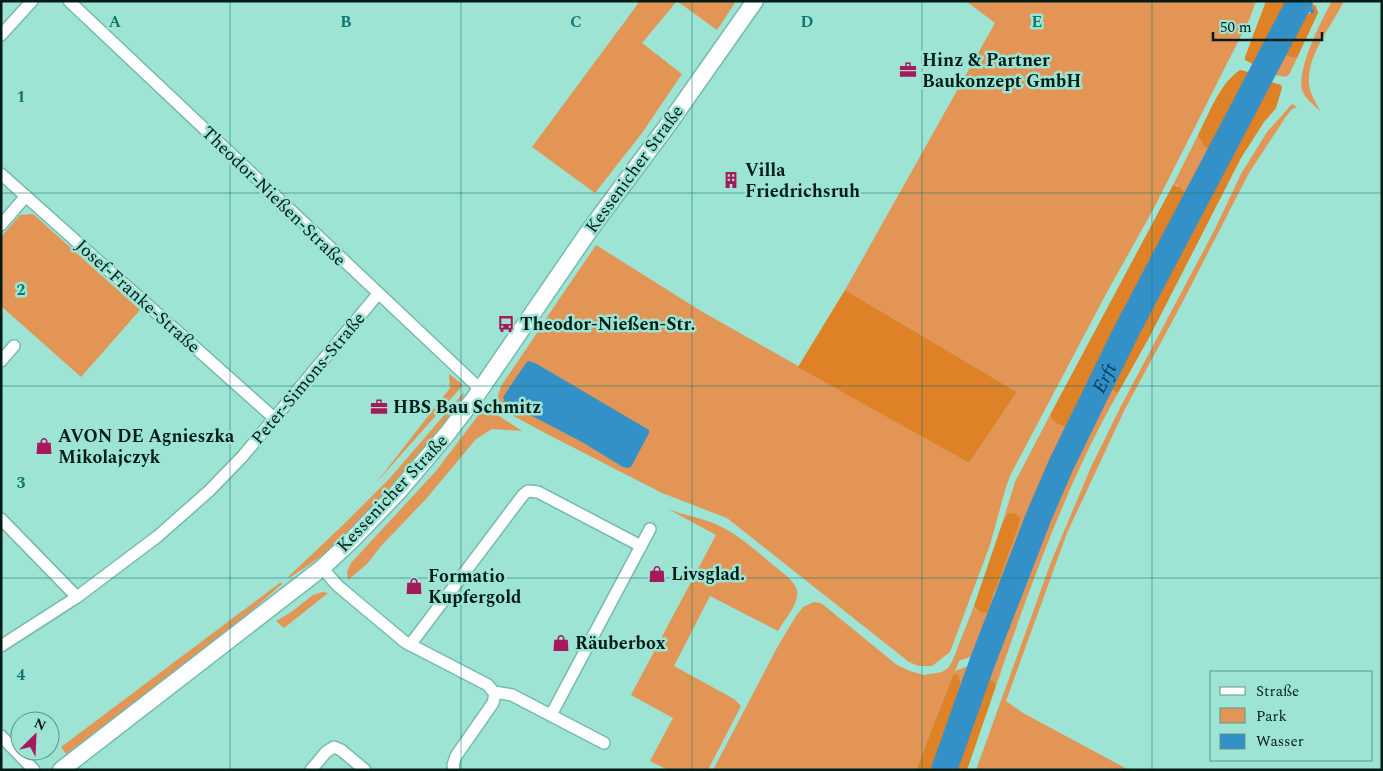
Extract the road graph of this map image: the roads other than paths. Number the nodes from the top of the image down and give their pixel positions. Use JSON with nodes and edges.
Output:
{"nodes":[{"id":1,"x":32,"y":1,"type":"edge"},
{"id":2,"x":69,"y":1,"type":"edge"},
{"id":3,"x":755,"y":1,"type":"edge"},
{"id":4,"x":1,"y":35,"type":"edge"},
{"id":5,"x":1,"y":174,"type":"edge"},
{"id":6,"x":26,"y":196,"type":"junction"},
{"id":7,"x":1,"y":224,"type":"edge"},
{"id":8,"x":378,"y":294,"type":"junction"},
{"id":9,"x":14,"y":346,"type":"dead end"},
{"id":10,"x":1,"y":361,"type":"edge"},
{"id":11,"x":480,"y":389,"type":"junction"},
{"id":12,"x":274,"y":418,"type":"junction"},
{"id":13,"x":1,"y":520,"type":"edge"},
{"id":14,"x":650,"y":529,"type":"dead end"},
{"id":15,"x":641,"y":546,"type":"junction"},
{"id":16,"x":322,"y":568,"type":"junction"},
{"id":17,"x":77,"y":597,"type":"junction"},
{"id":18,"x":410,"y":645,"type":"junction"},
{"id":19,"x":1,"y":646,"type":"edge"},
{"id":20,"x":494,"y":692,"type":"junction"},
{"id":21,"x":551,"y":715,"type":"junction"},
{"id":22,"x":1,"y":736,"type":"edge"},
{"id":23,"x":604,"y":743,"type":"dead end"},
{"id":24,"x":34,"y":770,"type":"edge"},
{"id":25,"x":61,"y":770,"type":"edge"},
{"id":26,"x":311,"y":770,"type":"edge"},
{"id":27,"x":366,"y":770,"type":"edge"},
{"id":28,"x":454,"y":770,"type":"edge"}],
"edges":[{"from":1,"to":4,"type":"street"},
{"from":2,"to":8,"type":"street","name":"Theodor-Nießen-Straße"},
{"from":3,"to":11,"type":"main road","name":"Kessenicher Straße"},
{"from":5,"to":6,"type":"street","name":"Josef-Franke-Straße"},
{"from":6,"to":7,"type":"street"},
{"from":6,"to":12,"type":"street","name":"Josef-Franke-Straße"},
{"from":8,"to":11,"type":"street","name":"Theodor-Nießen-Straße"},
{"from":8,"to":12,"type":"street","name":"Peter-Simons-Straße"},
{"from":9,"to":10,"type":"street"},
{"from":11,"to":16,"type":"main road","name":"Kessenicher Straße"},
{"from":12,"to":17,"type":"street","name":"Peter-Simons-Straße"},
{"from":13,"to":17,"type":"street"},
{"from":14,"to":15,"type":"street"},
{"from":15,"to":18,"type":"street"},
{"from":15,"to":21,"type":"street"},
{"from":16,"to":18,"type":"street"},
{"from":16,"to":25,"type":"main road","name":"Kessenicher Straße"},
{"from":17,"to":19,"type":"street","name":"Peter-Simons-Straße"},
{"from":18,"to":20,"type":"street"},
{"from":20,"to":21,"type":"street"},
{"from":20,"to":28,"type":"street"},
{"from":21,"to":23,"type":"street"},
{"from":22,"to":24,"type":"street"},
{"from":26,"to":27,"type":"street"}]}
